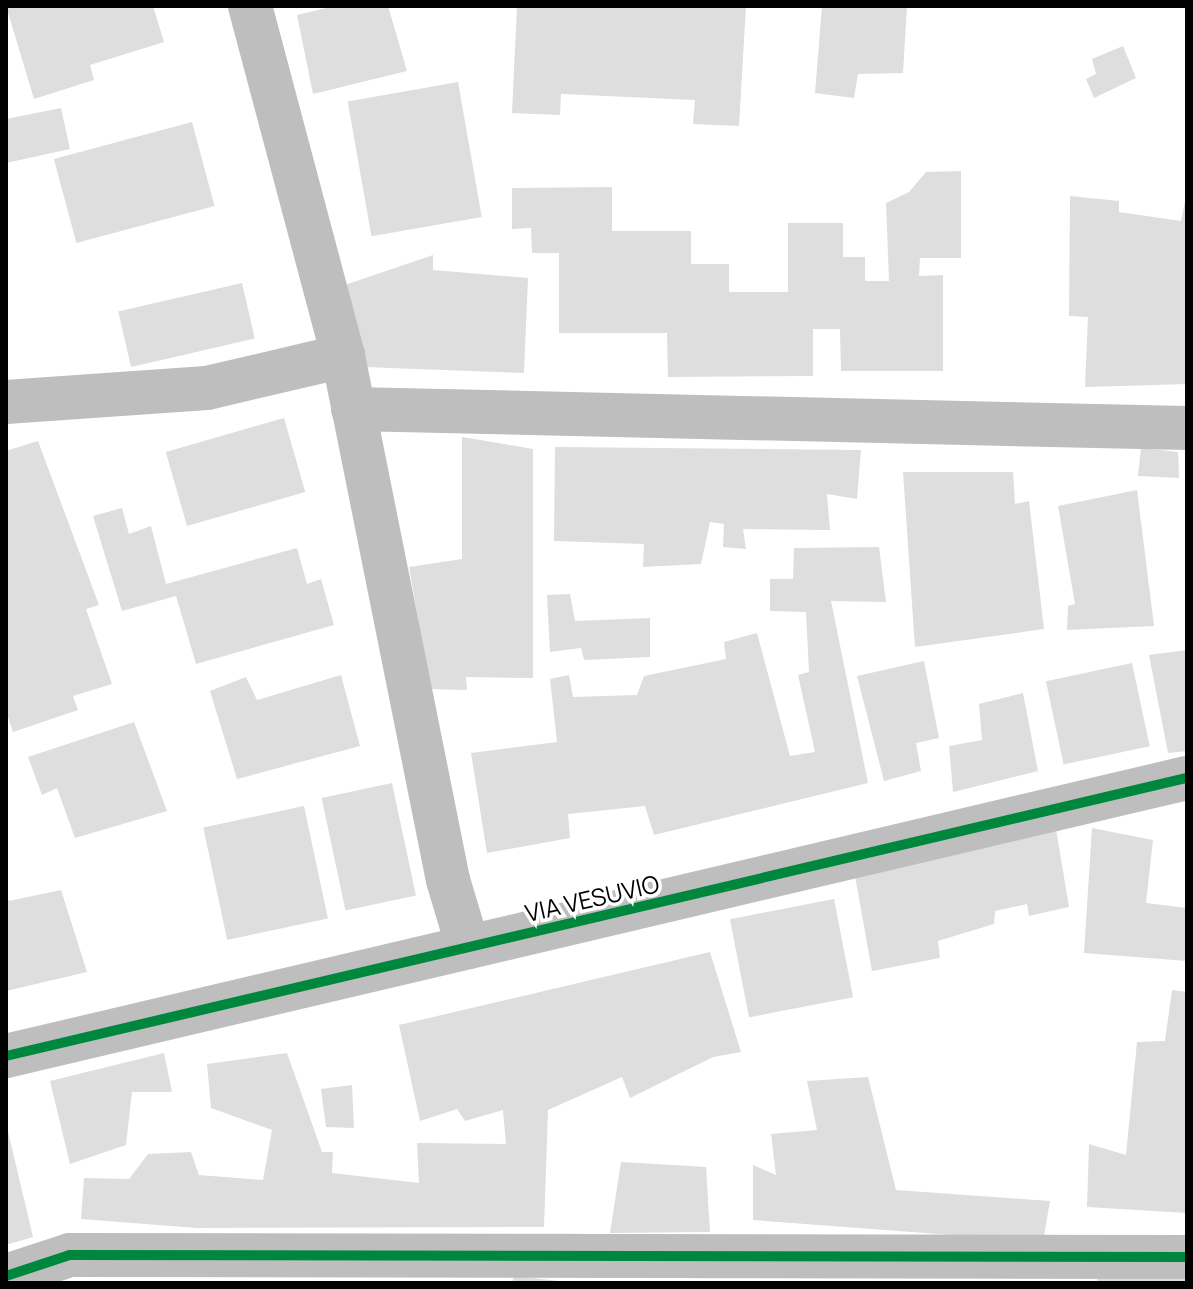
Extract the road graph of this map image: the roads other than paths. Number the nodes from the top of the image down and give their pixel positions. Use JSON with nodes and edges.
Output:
{"nodes":[{"id":1,"x":250,"y":6,"type":"edge"},
{"id":2,"x":343,"y":356,"type":"junction"},
{"id":3,"x":6,"y":402,"type":"edge"},
{"id":4,"x":353,"y":409,"type":"junction"},
{"id":5,"x":1187,"y":428,"type":"edge"},
{"id":6,"x":1187,"y":778,"type":"edge"},
{"id":7,"x":468,"y":947,"type":"junction"},
{"id":8,"x":6,"y":1056,"type":"edge"},
{"id":9,"x":1187,"y":1257,"type":"edge"},
{"id":10,"x":6,"y":1276,"type":"edge"}],
"edges":[{"from":1,"to":2,"type":"street"},
{"from":2,"to":3,"type":"street"},
{"from":2,"to":4,"type":"street"},
{"from":4,"to":5,"type":"street"},
{"from":4,"to":7,"type":"street"},
{"from":6,"to":7,"type":"street","name":"VIA VESUVIO"},
{"from":7,"to":8,"type":"street","name":"VIA VESUVIO"},
{"from":9,"to":10,"type":"street"}]}
